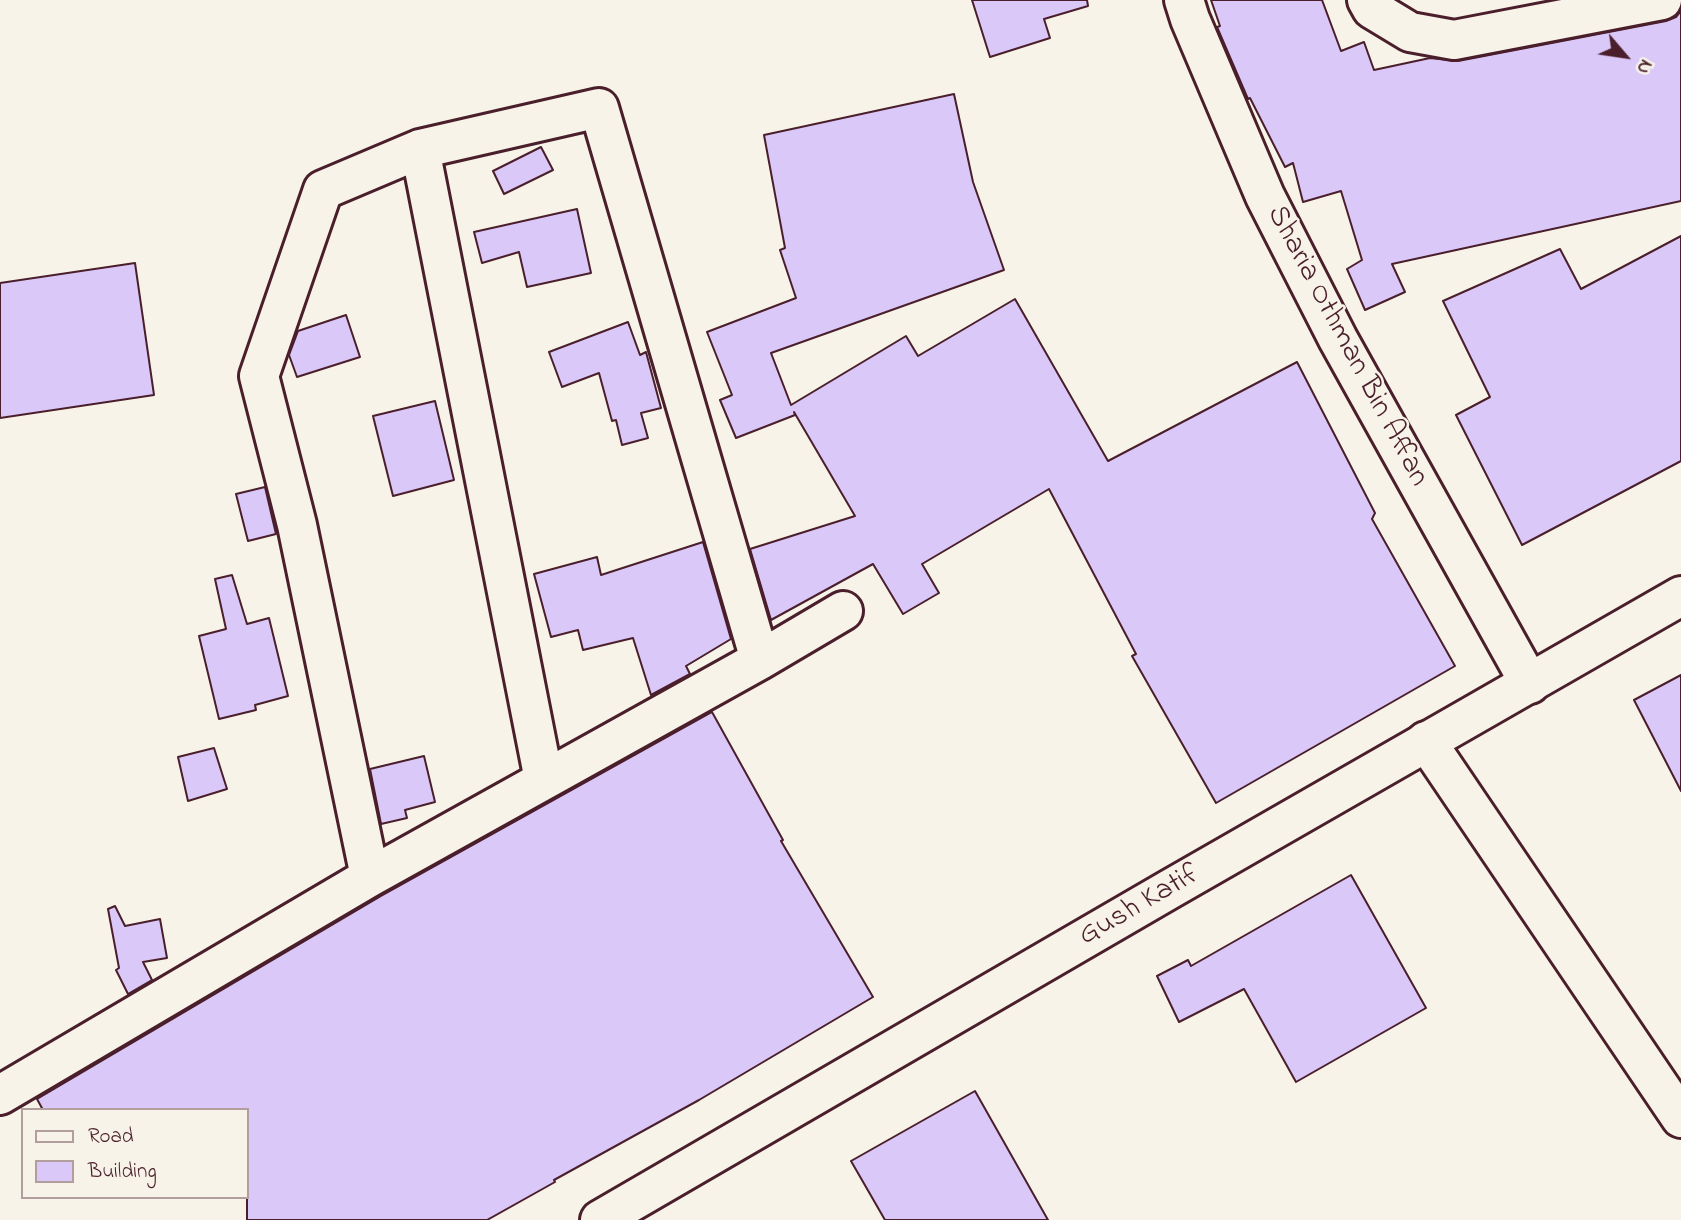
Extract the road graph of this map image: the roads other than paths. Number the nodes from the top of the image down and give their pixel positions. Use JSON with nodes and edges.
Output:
{"nodes":[{"id":1,"x":1184,"y":0,"type":"edge"},
{"id":2,"x":1367,"y":0,"type":"edge"},
{"id":3,"x":1662,"y":0,"type":"edge"},
{"id":4,"x":421,"y":149,"type":"junction"},
{"id":5,"x":1681,"y":596,"type":"edge"},
{"id":6,"x":843,"y":611,"type":"dead end"},
{"id":7,"x":760,"y":660,"type":"junction"},
{"id":8,"x":1530,"y":684,"type":"junction"},
{"id":9,"x":1426,"y":741,"type":"junction"},
{"id":10,"x":544,"y":780,"type":"junction"},
{"id":11,"x":370,"y":877,"type":"junction"},
{"id":12,"x":0,"y":1095,"type":"edge"},
{"id":13,"x":1681,"y":1118,"type":"edge"},
{"id":14,"x":600,"y":1220,"type":"edge"}],
"edges":[{"from":1,"to":8,"type":"street","name":"Sharia Othman Bin Affan"},
{"from":2,"to":3,"type":"street"},
{"from":4,"to":7,"type":"street"},
{"from":4,"to":10,"type":"street"},
{"from":4,"to":11,"type":"street"},
{"from":5,"to":8,"type":"street","name":"Gush Katif"},
{"from":6,"to":7,"type":"street"},
{"from":7,"to":10,"type":"street"},
{"from":8,"to":9,"type":"street","name":"Gush Katif"},
{"from":9,"to":13,"type":"street"},
{"from":9,"to":14,"type":"street","name":"Gush Katif"},
{"from":10,"to":11,"type":"street"},
{"from":11,"to":12,"type":"street"}]}
